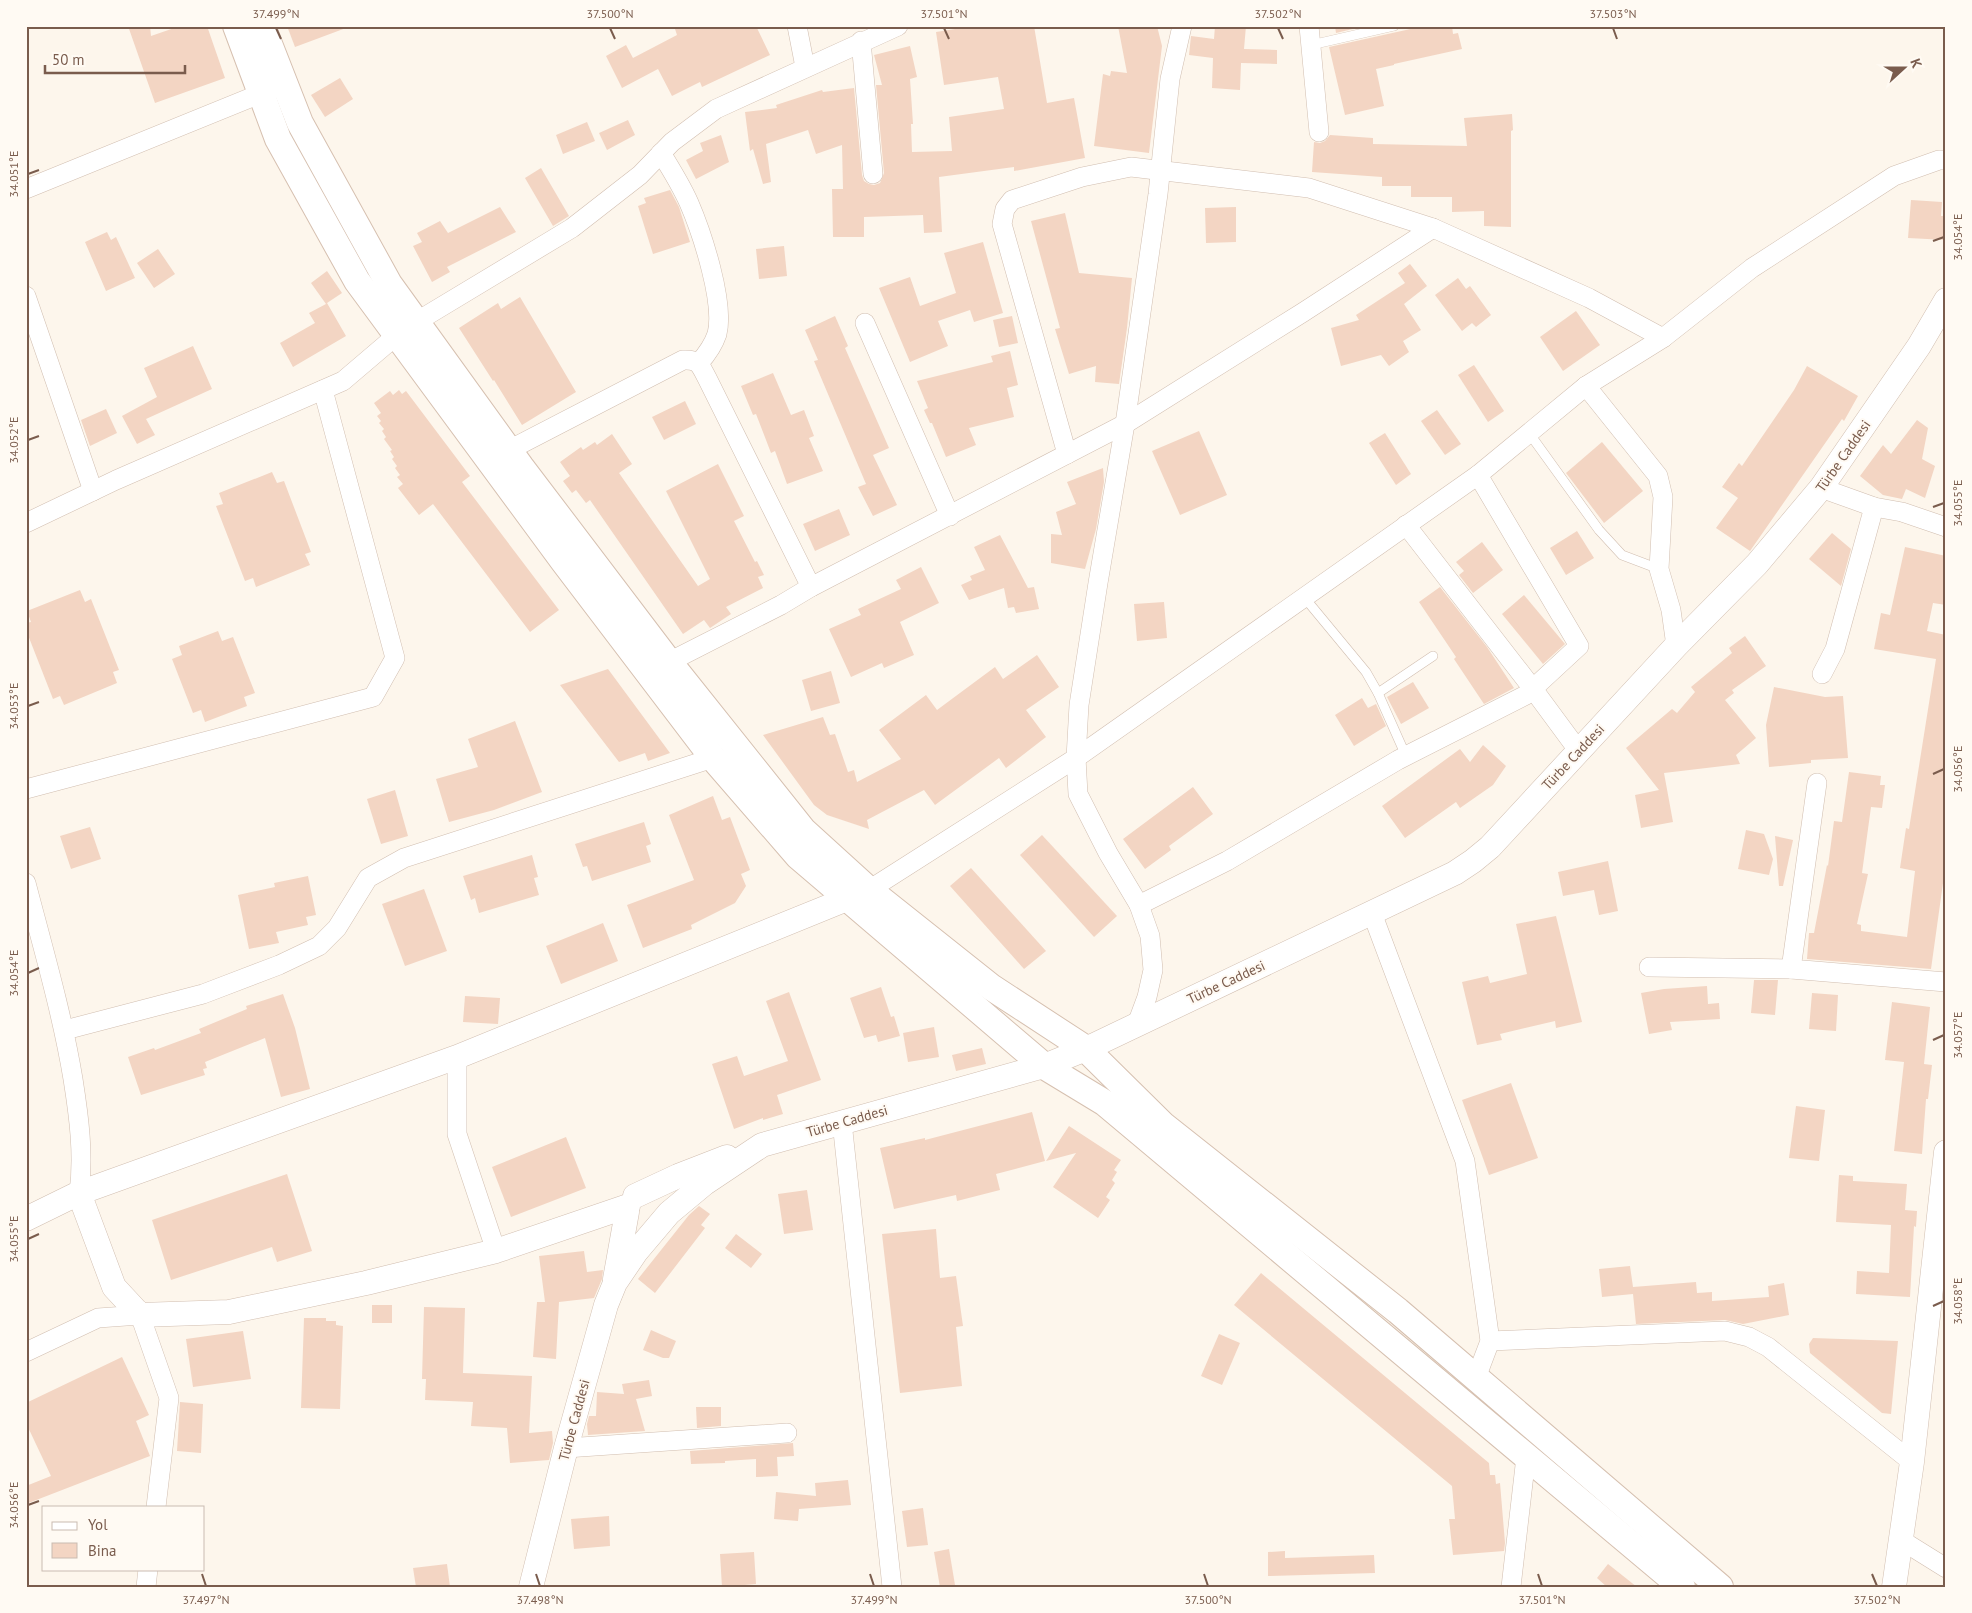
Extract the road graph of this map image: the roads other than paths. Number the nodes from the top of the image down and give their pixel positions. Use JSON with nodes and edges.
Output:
{"nodes":[{"id":1,"x":236,"y":26,"type":"edge"},
{"id":2,"x":262,"y":26,"type":"edge"},
{"id":3,"x":797,"y":26,"type":"edge"},
{"id":4,"x":898,"y":26,"type":"edge"},
{"id":5,"x":1182,"y":26,"type":"edge"},
{"id":6,"x":1309,"y":26,"type":"edge"},
{"id":7,"x":1394,"y":26,"type":"edge"},
{"id":8,"x":862,"y":41,"type":"junction"},
{"id":9,"x":1311,"y":45,"type":"junction"},
{"id":10,"x":805,"y":67,"type":"junction"},
{"id":11,"x":284,"y":83,"type":"junction"},
{"id":12,"x":260,"y":94,"type":"junction"},
{"id":13,"x":1319,"y":132,"type":"dead end"},
{"id":14,"x":661,"y":153,"type":"junction"},
{"id":15,"x":1946,"y":160,"type":"edge"},
{"id":16,"x":1160,"y":170,"type":"junction"},
{"id":17,"x":874,"y":174,"type":"dead end"},
{"id":18,"x":26,"y":189,"type":"edge"},
{"id":19,"x":1433,"y":228,"type":"junction"},
{"id":20,"x":26,"y":296,"type":"edge"},
{"id":21,"x":1946,"y":300,"type":"edge"},
{"id":22,"x":865,"y":323,"type":"dead end"},
{"id":23,"x":407,"y":329,"type":"junction"},
{"id":24,"x":1663,"y":338,"type":"junction"},
{"id":25,"x":699,"y":363,"type":"junction"},
{"id":26,"x":1586,"y":386,"type":"junction"},
{"id":27,"x":323,"y":390,"type":"junction"},
{"id":28,"x":1125,"y":424,"type":"junction"},
{"id":29,"x":1529,"y":433,"type":"junction"},
{"id":30,"x":509,"y":450,"type":"junction"},
{"id":31,"x":1067,"y":454,"type":"junction"},
{"id":32,"x":1478,"y":475,"type":"junction"},
{"id":33,"x":1821,"y":488,"type":"junction"},
{"id":34,"x":93,"y":491,"type":"junction"},
{"id":35,"x":1874,"y":507,"type":"junction"},
{"id":36,"x":950,"y":516,"type":"junction"},
{"id":37,"x":26,"y":523,"type":"edge"},
{"id":38,"x":1406,"y":525,"type":"junction"},
{"id":39,"x":1946,"y":527,"type":"edge"},
{"id":40,"x":1659,"y":569,"type":"junction"},
{"id":41,"x":811,"y":587,"type":"junction"},
{"id":42,"x":1304,"y":597,"type":"junction"},
{"id":43,"x":1676,"y":646,"type":"junction"},
{"id":44,"x":1433,"y":656,"type":"dead end"},
{"id":45,"x":657,"y":665,"type":"junction"},
{"id":46,"x":1822,"y":674,"type":"dead end"},
{"id":47,"x":1533,"y":689,"type":"junction"},
{"id":48,"x":1378,"y":693,"type":"junction"},
{"id":49,"x":1578,"y":750,"type":"junction"},
{"id":50,"x":1406,"y":756,"type":"junction"},
{"id":51,"x":713,"y":758,"type":"junction"},
{"id":52,"x":1076,"y":758,"type":"junction"},
{"id":53,"x":1817,"y":783,"type":"dead end"},
{"id":54,"x":26,"y":790,"type":"edge"},
{"id":55,"x":26,"y":883,"type":"edge"},
{"id":56,"x":858,"y":894,"type":"junction"},
{"id":57,"x":1139,"y":905,"type":"junction"},
{"id":58,"x":1372,"y":913,"type":"junction"},
{"id":59,"x":1649,"y":967,"type":"dead end"},
{"id":60,"x":1791,"y":970,"type":"junction"},
{"id":61,"x":1946,"y":982,"type":"edge"},
{"id":62,"x":1137,"y":1024,"type":"junction"},
{"id":63,"x":65,"y":1030,"type":"junction"},
{"id":64,"x":1086,"y":1049,"type":"junction"},
{"id":65,"x":457,"y":1057,"type":"junction"},
{"id":66,"x":1044,"y":1066,"type":"junction"},
{"id":67,"x":842,"y":1122,"type":"junction"},
{"id":68,"x":762,"y":1145,"type":"junction"},
{"id":69,"x":1946,"y":1152,"type":"edge"},
{"id":70,"x":79,"y":1193,"type":"junction"},
{"id":71,"x":630,"y":1205,"type":"junction"},
{"id":72,"x":26,"y":1219,"type":"edge"},
{"id":73,"x":659,"y":1224,"type":"junction"},
{"id":74,"x":496,"y":1251,"type":"junction"},
{"id":75,"x":615,"y":1283,"type":"junction"},
{"id":76,"x":140,"y":1315,"type":"junction"},
{"id":77,"x":1490,"y":1341,"type":"junction"},
{"id":78,"x":26,"y":1352,"type":"edge"},
{"id":79,"x":1476,"y":1378,"type":"junction"},
{"id":80,"x":787,"y":1433,"type":"dead end"},
{"id":81,"x":566,"y":1448,"type":"junction"},
{"id":82,"x":1526,"y":1457,"type":"junction"},
{"id":83,"x":1912,"y":1462,"type":"junction"},
{"id":84,"x":156,"y":1506,"type":"edge"},
{"id":85,"x":1901,"y":1540,"type":"junction"},
{"id":86,"x":1946,"y":1568,"type":"edge"},
{"id":87,"x":148,"y":1570,"type":"edge"},
{"id":88,"x":146,"y":1587,"type":"edge"},
{"id":89,"x":531,"y":1587,"type":"edge"},
{"id":90,"x":892,"y":1587,"type":"edge"},
{"id":91,"x":1511,"y":1587,"type":"edge"},
{"id":92,"x":1682,"y":1587,"type":"edge"},
{"id":93,"x":1720,"y":1587,"type":"edge"},
{"id":94,"x":1894,"y":1587,"type":"edge"}],
"edges":[{"from":1,"to":12,"type":"main road"},
{"from":2,"to":11,"type":"main road"},
{"from":3,"to":10,"type":"street"},
{"from":4,"to":8,"type":"street"},
{"from":5,"to":16,"type":"street"},
{"from":6,"to":9,"type":"street"},
{"from":7,"to":9,"type":"lane"},
{"from":8,"to":10,"type":"street"},
{"from":8,"to":17,"type":"street"},
{"from":9,"to":13,"type":"street"},
{"from":10,"to":14,"type":"street"},
{"from":11,"to":12,"type":"street"},
{"from":11,"to":23,"type":"main road"},
{"from":12,"to":18,"type":"street"},
{"from":12,"to":23,"type":"main road"},
{"from":14,"to":23,"type":"street"},
{"from":14,"to":25,"type":"street"},
{"from":15,"to":24,"type":"street"},
{"from":16,"to":19,"type":"street"},
{"from":16,"to":28,"type":"street"},
{"from":16,"to":31,"type":"street"},
{"from":19,"to":24,"type":"street"},
{"from":19,"to":28,"type":"street"},
{"from":20,"to":34,"type":"street"},
{"from":21,"to":33,"type":"street","name":"Türbe Caddesi"},
{"from":22,"to":36,"type":"street"},
{"from":23,"to":27,"type":"street"},
{"from":23,"to":30,"type":"main road"},
{"from":23,"to":45,"type":"main road"},
{"from":24,"to":26,"type":"street"},
{"from":25,"to":30,"type":"street"},
{"from":25,"to":41,"type":"street"},
{"from":26,"to":29,"type":"street"},
{"from":26,"to":40,"type":"street"},
{"from":27,"to":34,"type":"street"},
{"from":27,"to":54,"type":"street"},
{"from":28,"to":31,"type":"street"},
{"from":28,"to":52,"type":"street"},
{"from":29,"to":32,"type":"street"},
{"from":29,"to":40,"type":"lane"},
{"from":30,"to":45,"type":"main road"},
{"from":31,"to":36,"type":"street"},
{"from":32,"to":38,"type":"street"},
{"from":32,"to":47,"type":"street"},
{"from":33,"to":35,"type":"street"},
{"from":33,"to":43,"type":"street","name":"Türbe Caddesi"},
{"from":34,"to":37,"type":"street"},
{"from":35,"to":39,"type":"street"},
{"from":35,"to":46,"type":"street"},
{"from":36,"to":41,"type":"street"},
{"from":38,"to":42,"type":"street"},
{"from":38,"to":47,"type":"street"},
{"from":40,"to":43,"type":"street"},
{"from":41,"to":45,"type":"street"},
{"from":42,"to":48,"type":"lane"},
{"from":42,"to":52,"type":"street"},
{"from":43,"to":49,"type":"street","name":"Türbe Caddesi"},
{"from":44,"to":48,"type":"lane"},
{"from":45,"to":51,"type":"main road"},
{"from":45,"to":56,"type":"main road"},
{"from":47,"to":49,"type":"street"},
{"from":47,"to":50,"type":"street"},
{"from":48,"to":50,"type":"lane"},
{"from":49,"to":58,"type":"street","name":"Türbe Caddesi"},
{"from":50,"to":57,"type":"street"},
{"from":51,"to":56,"type":"main road"},
{"from":51,"to":63,"type":"street"},
{"from":52,"to":56,"type":"street"},
{"from":52,"to":57,"type":"street"},
{"from":53,"to":60,"type":"street"},
{"from":55,"to":63,"type":"street"},
{"from":56,"to":64,"type":"main road"},
{"from":56,"to":65,"type":"street"},
{"from":56,"to":66,"type":"main road"},
{"from":57,"to":62,"type":"street"},
{"from":58,"to":62,"type":"street","name":"Türbe Caddesi"},
{"from":58,"to":77,"type":"street"},
{"from":59,"to":60,"type":"street"},
{"from":60,"to":61,"type":"street"},
{"from":62,"to":64,"type":"street","name":"Türbe Caddesi"},
{"from":63,"to":70,"type":"street"},
{"from":64,"to":66,"type":"street","name":"Türbe Caddesi"},
{"from":64,"to":79,"type":"main road"},
{"from":65,"to":70,"type":"street"},
{"from":65,"to":74,"type":"street"},
{"from":66,"to":67,"type":"street","name":"Türbe Caddesi"},
{"from":66,"to":82,"type":"main road"},
{"from":67,"to":68,"type":"street","name":"Türbe Caddesi"},
{"from":67,"to":90,"type":"street"},
{"from":68,"to":71,"type":"street"},
{"from":68,"to":73,"type":"street","name":"Türbe Caddesi"},
{"from":69,"to":83,"type":"street"},
{"from":70,"to":72,"type":"street"},
{"from":70,"to":76,"type":"street"},
{"from":71,"to":73,"type":"street"},
{"from":71,"to":74,"type":"street"},
{"from":71,"to":75,"type":"street"},
{"from":73,"to":75,"type":"street","name":"Türbe Caddesi"},
{"from":74,"to":76,"type":"street"},
{"from":75,"to":81,"type":"street","name":"Türbe Caddesi"},
{"from":76,"to":78,"type":"street"},
{"from":76,"to":84,"type":"street"},
{"from":77,"to":79,"type":"street"},
{"from":77,"to":83,"type":"street"},
{"from":79,"to":93,"type":"main road"},
{"from":80,"to":81,"type":"street"},
{"from":81,"to":89,"type":"street","name":"Türbe Caddesi"},
{"from":82,"to":91,"type":"street"},
{"from":82,"to":92,"type":"main road"},
{"from":83,"to":85,"type":"street"},
{"from":85,"to":86,"type":"street"},
{"from":85,"to":94,"type":"street"},
{"from":87,"to":88,"type":"street"}]}
